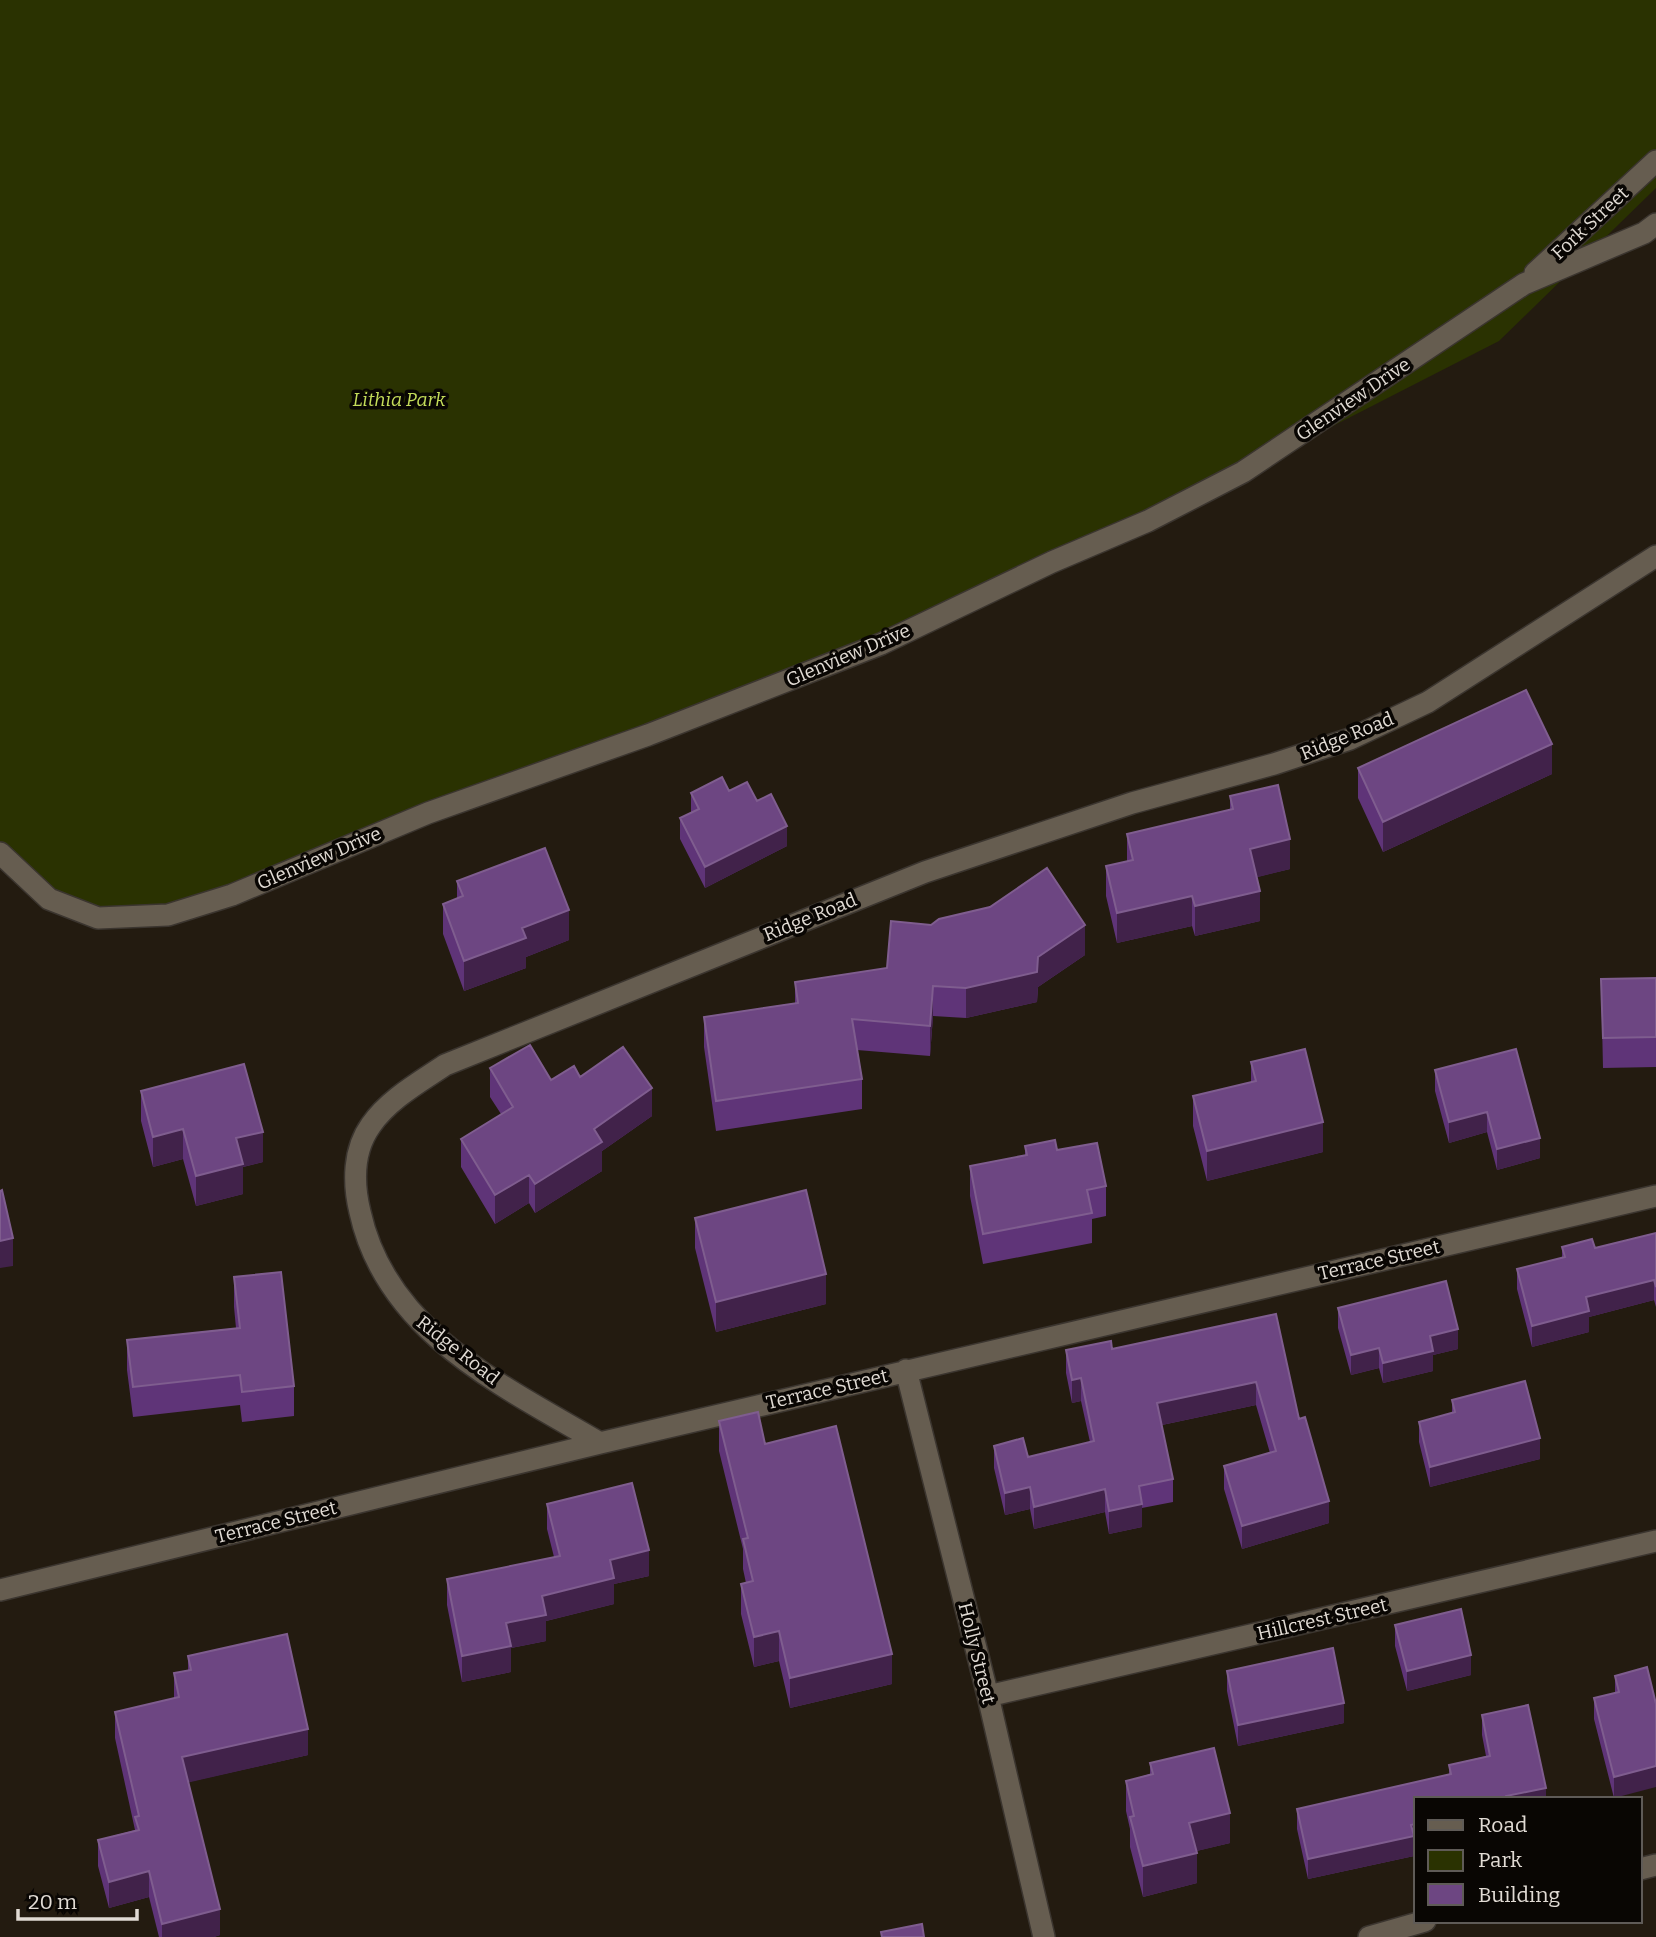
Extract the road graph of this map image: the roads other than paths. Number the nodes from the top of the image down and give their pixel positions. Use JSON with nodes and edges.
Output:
{"nodes":[{"id":1,"x":1656,"y":161,"type":"edge"},
{"id":2,"x":1656,"y":224,"type":"edge"},
{"id":3,"x":1524,"y":284,"type":"junction"},
{"id":4,"x":1656,"y":556,"type":"edge"},
{"id":5,"x":0,"y":853,"type":"edge"},
{"id":6,"x":1656,"y":1196,"type":"edge"},
{"id":7,"x":906,"y":1370,"type":"junction"},
{"id":8,"x":600,"y":1443,"type":"junction"},
{"id":9,"x":1656,"y":1541,"type":"edge"},
{"id":10,"x":0,"y":1590,"type":"edge"},
{"id":11,"x":988,"y":1696,"type":"junction"},
{"id":12,"x":1418,"y":1923,"type":"edge"},
{"id":13,"x":1044,"y":1937,"type":"edge"},
{"id":14,"x":1369,"y":1937,"type":"edge"}],
"edges":[{"from":1,"to":3,"type":"street","name":"Fork Street"},
{"from":2,"to":3,"type":"street","name":"Glenview Drive"},
{"from":3,"to":5,"type":"street","name":"Glenview Drive"},
{"from":4,"to":8,"type":"street","name":"Ridge Road"},
{"from":6,"to":7,"type":"street","name":"Terrace Street"},
{"from":7,"to":8,"type":"street","name":"Terrace Street"},
{"from":7,"to":11,"type":"street","name":"Holly Street"},
{"from":8,"to":10,"type":"street","name":"Terrace Street"},
{"from":9,"to":11,"type":"street","name":"Hillcrest Street"},
{"from":11,"to":13,"type":"street","name":"Holly Street"},
{"from":12,"to":14,"type":"street"}]}
